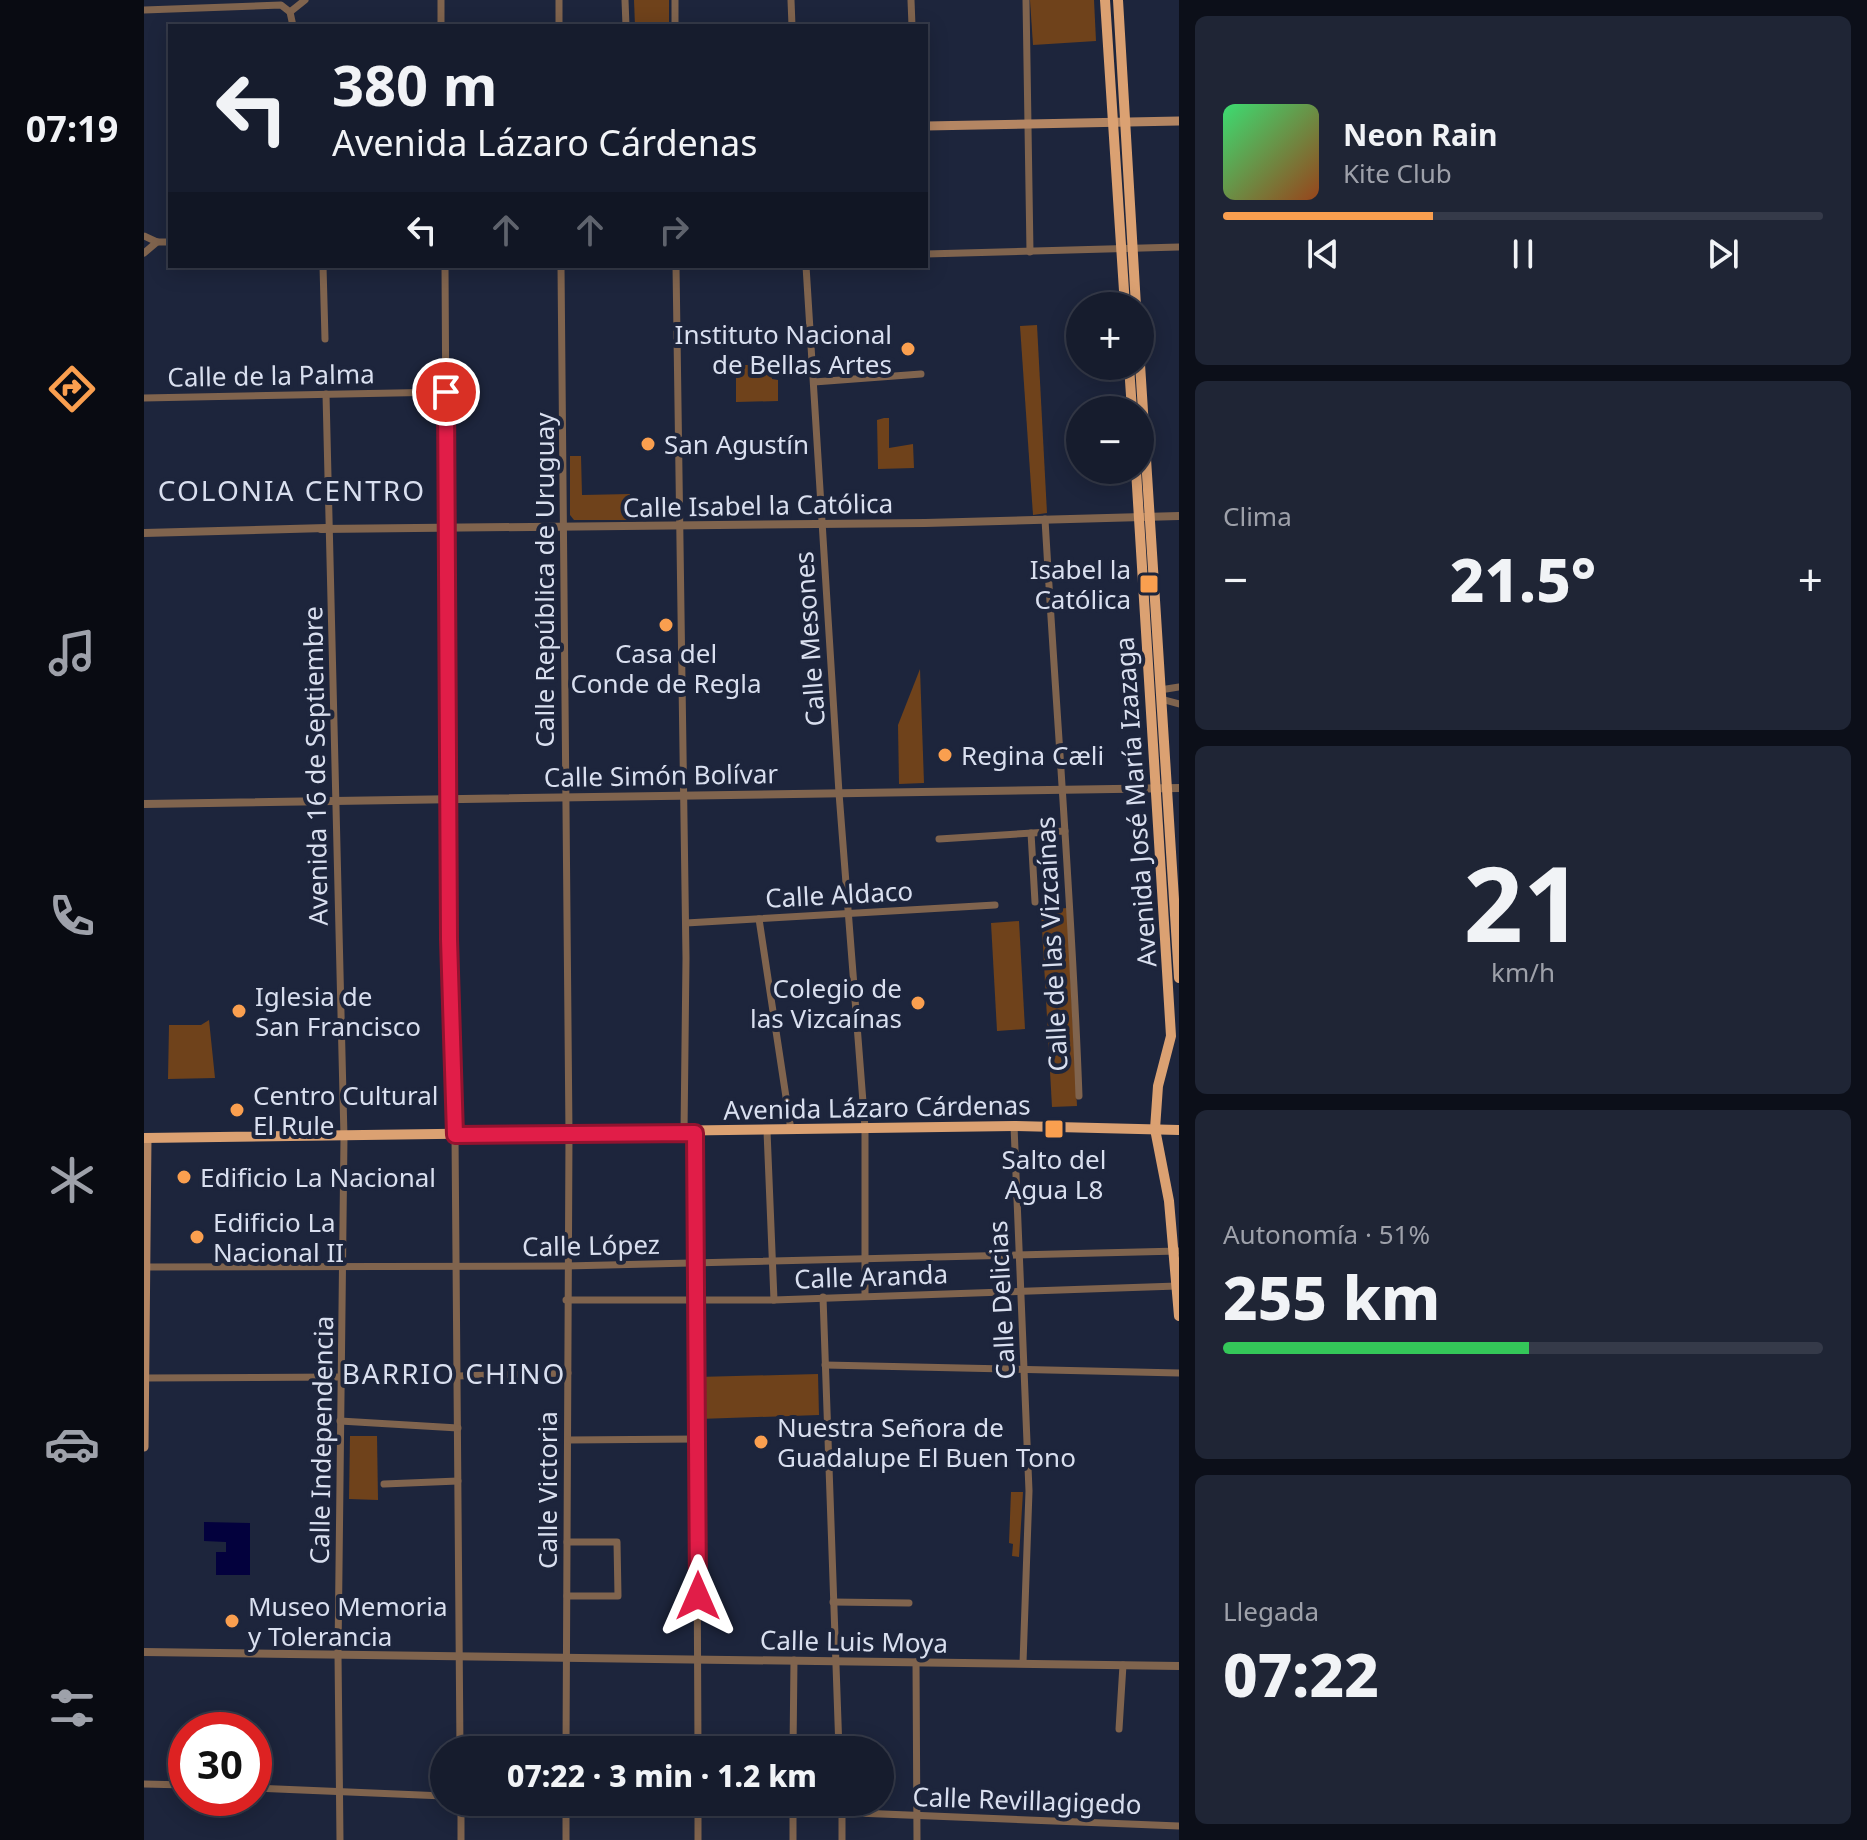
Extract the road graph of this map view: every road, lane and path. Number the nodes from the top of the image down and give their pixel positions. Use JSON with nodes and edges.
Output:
{"nodes":[{"id":1,"x":305,"y":0,"type":"edge"},
{"id":2,"x":441,"y":0,"type":"edge"},
{"id":3,"x":559,"y":0,"type":"edge"},
{"id":4,"x":625,"y":0,"type":"edge"},
{"id":5,"x":675,"y":0,"type":"edge"},
{"id":6,"x":791,"y":0,"type":"edge"},
{"id":7,"x":911,"y":0,"type":"edge"},
{"id":8,"x":1026,"y":0,"type":"edge"},
{"id":9,"x":1105,"y":0,"type":"edge"},
{"id":10,"x":1118,"y":0,"type":"edge"},
{"id":11,"x":144,"y":10,"type":"edge"},
{"id":12,"x":290,"y":12,"type":"junction"},
{"id":13,"x":293,"y":24,"type":"edge"},
{"id":14,"x":441,"y":24,"type":"edge"},
{"id":15,"x":559,"y":24,"type":"edge"},
{"id":16,"x":626,"y":24,"type":"edge"},
{"id":17,"x":675,"y":24,"type":"edge"},
{"id":18,"x":792,"y":24,"type":"edge"},
{"id":19,"x":912,"y":24,"type":"edge"},
{"id":20,"x":1179,"y":121,"type":"edge"},
{"id":21,"x":1113,"y":122,"type":"junction"},
{"id":22,"x":1125,"y":122,"type":"junction"},
{"id":23,"x":1029,"y":124,"type":"junction"},
{"id":24,"x":928,"y":126,"type":"edge"},
{"id":25,"x":144,"y":236,"type":"edge"},
{"id":26,"x":157,"y":242,"type":"junction"},
{"id":27,"x":168,"y":242,"type":"edge"},
{"id":28,"x":1179,"y":247,"type":"edge"},
{"id":29,"x":1133,"y":248,"type":"junction"},
{"id":30,"x":1121,"y":251,"type":"junction"},
{"id":31,"x":1030,"y":252,"type":"junction"},
{"id":32,"x":144,"y":253,"type":"edge"},
{"id":33,"x":928,"y":254,"type":"edge"},
{"id":34,"x":323,"y":268,"type":"edge"},
{"id":35,"x":445,"y":268,"type":"edge"},
{"id":36,"x":561,"y":268,"type":"edge"},
{"id":37,"x":676,"y":268,"type":"edge"},
{"id":38,"x":806,"y":268,"type":"edge"},
{"id":39,"x":1124,"y":292,"type":"edge"},
{"id":40,"x":1135,"y":292,"type":"edge"},
{"id":41,"x":325,"y":339,"type":"dead end"},
{"id":42,"x":921,"y":374,"type":"dead end"},
{"id":43,"x":1140,"y":380,"type":"edge"},
{"id":44,"x":814,"y":382,"type":"junction"},
{"id":45,"x":446,"y":392,"type":"junction"},
{"id":46,"x":326,"y":394,"type":"junction"},
{"id":47,"x":144,"y":398,"type":"edge"},
{"id":48,"x":1138,"y":484,"type":"edge"},
{"id":49,"x":1179,"y":516,"type":"edge"},
{"id":50,"x":1144,"y":517,"type":"junction"},
{"id":51,"x":1045,"y":519,"type":"junction"},
{"id":52,"x":821,"y":524,"type":"junction"},
{"id":53,"x":681,"y":526,"type":"junction"},
{"id":54,"x":564,"y":527,"type":"junction"},
{"id":55,"x":448,"y":528,"type":"junction"},
{"id":56,"x":329,"y":529,"type":"junction"},
{"id":57,"x":144,"y":533,"type":"edge"},
{"id":58,"x":1179,"y":687,"type":"edge"},
{"id":59,"x":1160,"y":694,"type":"junction"},
{"id":60,"x":1179,"y":704,"type":"edge"},
{"id":61,"x":1161,"y":788,"type":"junction"},
{"id":62,"x":1179,"y":788,"type":"edge"},
{"id":63,"x":1061,"y":790,"type":"junction"},
{"id":64,"x":839,"y":793,"type":"junction"},
{"id":65,"x":684,"y":794,"type":"junction"},
{"id":66,"x":565,"y":797,"type":"junction"},
{"id":67,"x":448,"y":799,"type":"junction"},
{"id":68,"x":335,"y":801,"type":"junction"},
{"id":69,"x":144,"y":804,"type":"edge"},
{"id":70,"x":1065,"y":831,"type":"junction"},
{"id":71,"x":1031,"y":833,"type":"junction"},
{"id":72,"x":939,"y":839,"type":"dead end"},
{"id":73,"x":1035,"y":902,"type":"dead end"},
{"id":74,"x":995,"y":905,"type":"dead end"},
{"id":75,"x":1177,"y":911,"type":"edge"},
{"id":76,"x":850,"y":913,"type":"junction"},
{"id":77,"x":759,"y":919,"type":"junction"},
{"id":78,"x":686,"y":923,"type":"junction"},
{"id":79,"x":1179,"y":978,"type":"edge"},
{"id":80,"x":1079,"y":1096,"type":"dead end"},
{"id":81,"x":1014,"y":1126,"type":"junction"},
{"id":82,"x":865,"y":1128,"type":"junction"},
{"id":83,"x":1155,"y":1129,"type":"junction"},
{"id":84,"x":791,"y":1130,"type":"junction"},
{"id":85,"x":1179,"y":1130,"type":"edge"},
{"id":86,"x":767,"y":1131,"type":"junction"},
{"id":87,"x":690,"y":1133,"type":"junction"},
{"id":88,"x":569,"y":1134,"type":"junction"},
{"id":89,"x":455,"y":1135,"type":"junction"},
{"id":90,"x":344,"y":1137,"type":"junction"},
{"id":91,"x":145,"y":1138,"type":"edge"},
{"id":92,"x":1177,"y":1251,"type":"edge"},
{"id":93,"x":1018,"y":1254,"type":"junction"},
{"id":94,"x":865,"y":1258,"type":"junction"},
{"id":95,"x":772,"y":1261,"type":"junction"},
{"id":96,"x":696,"y":1264,"type":"junction"},
{"id":97,"x":343,"y":1266,"type":"junction"},
{"id":98,"x":456,"y":1266,"type":"junction"},
{"id":99,"x":566,"y":1266,"type":"junction"},
{"id":100,"x":146,"y":1267,"type":"junction"},
{"id":101,"x":1177,"y":1286,"type":"edge"},
{"id":102,"x":1019,"y":1291,"type":"junction"},
{"id":103,"x":865,"y":1294,"type":"junction"},
{"id":104,"x":823,"y":1297,"type":"junction"},
{"id":105,"x":566,"y":1300,"type":"junction"},
{"id":106,"x":774,"y":1300,"type":"junction"},
{"id":107,"x":696,"y":1301,"type":"junction"},
{"id":108,"x":1179,"y":1316,"type":"edge"},
{"id":109,"x":825,"y":1365,"type":"junction"},
{"id":110,"x":1024,"y":1370,"type":"junction"},
{"id":111,"x":568,"y":1373,"type":"junction"},
{"id":112,"x":1179,"y":1373,"type":"edge"},
{"id":113,"x":457,"y":1376,"type":"junction"},
{"id":114,"x":340,"y":1377,"type":"junction"},
{"id":115,"x":146,"y":1378,"type":"edge"},
{"id":116,"x":340,"y":1421,"type":"junction"},
{"id":117,"x":458,"y":1428,"type":"junction"},
{"id":118,"x":697,"y":1439,"type":"junction"},
{"id":119,"x":568,"y":1440,"type":"junction"},
{"id":120,"x":144,"y":1447,"type":"edge"},
{"id":121,"x":458,"y":1481,"type":"junction"},
{"id":122,"x":384,"y":1484,"type":"dead end"},
{"id":123,"x":567,"y":1542,"type":"junction"},
{"id":124,"x":567,"y":1596,"type":"junction"},
{"id":125,"x":833,"y":1602,"type":"junction"},
{"id":126,"x":909,"y":1603,"type":"dead end"},
{"id":127,"x":144,"y":1652,"type":"edge"},
{"id":128,"x":338,"y":1654,"type":"junction"},
{"id":129,"x":460,"y":1656,"type":"junction"},
{"id":130,"x":567,"y":1657,"type":"junction"},
{"id":131,"x":698,"y":1659,"type":"junction"},
{"id":132,"x":794,"y":1660,"type":"junction"},
{"id":133,"x":834,"y":1661,"type":"junction"},
{"id":134,"x":916,"y":1662,"type":"junction"},
{"id":135,"x":1023,"y":1663,"type":"junction"},
{"id":136,"x":1123,"y":1665,"type":"junction"},
{"id":137,"x":1179,"y":1666,"type":"edge"},
{"id":138,"x":1119,"y":1729,"type":"dead end"},
{"id":139,"x":460,"y":1736,"type":"edge"},
{"id":140,"x":566,"y":1736,"type":"edge"},
{"id":141,"x":698,"y":1736,"type":"edge"},
{"id":142,"x":793,"y":1736,"type":"edge"},
{"id":143,"x":838,"y":1736,"type":"edge"},
{"id":144,"x":144,"y":1784,"type":"edge"},
{"id":145,"x":168,"y":1785,"type":"edge"},
{"id":146,"x":272,"y":1789,"type":"edge"},
{"id":147,"x":340,"y":1791,"type":"junction"},
{"id":148,"x":430,"y":1795,"type":"edge"},
{"id":149,"x":894,"y":1814,"type":"edge"},
{"id":150,"x":916,"y":1815,"type":"junction"},
{"id":151,"x":461,"y":1816,"type":"edge"},
{"id":152,"x":566,"y":1816,"type":"edge"},
{"id":153,"x":698,"y":1816,"type":"edge"},
{"id":154,"x":793,"y":1816,"type":"edge"},
{"id":155,"x":843,"y":1816,"type":"edge"},
{"id":156,"x":1179,"y":1826,"type":"edge"},
{"id":157,"x":340,"y":1840,"type":"edge"},
{"id":158,"x":461,"y":1840,"type":"edge"},
{"id":159,"x":566,"y":1840,"type":"edge"},
{"id":160,"x":698,"y":1840,"type":"edge"},
{"id":161,"x":793,"y":1840,"type":"edge"},
{"id":162,"x":842,"y":1840,"type":"edge"},
{"id":163,"x":917,"y":1840,"type":"edge"}],
"edges":[{"from":1,"to":12,"type":"street"},
{"from":2,"to":14,"type":"street"},
{"from":3,"to":15,"type":"street"},
{"from":4,"to":16,"type":"street"},
{"from":5,"to":17,"type":"street"},
{"from":6,"to":18,"type":"street"},
{"from":7,"to":19,"type":"street"},
{"from":8,"to":23,"type":"street"},
{"from":9,"to":21,"type":"main road"},
{"from":10,"to":22,"type":"main road"},
{"from":11,"to":12,"type":"street"},
{"from":12,"to":13,"type":"street"},
{"from":20,"to":22,"type":"main road"},
{"from":21,"to":22,"type":"main road"},
{"from":21,"to":23,"type":"main road"},
{"from":21,"to":30,"type":"main road"},
{"from":22,"to":29,"type":"main road"},
{"from":23,"to":24,"type":"main road"},
{"from":23,"to":31,"type":"street"},
{"from":25,"to":26,"type":"street"},
{"from":26,"to":27,"type":"street"},
{"from":26,"to":32,"type":"street"},
{"from":28,"to":29,"type":"street"},
{"from":29,"to":30,"type":"street"},
{"from":29,"to":40,"type":"main road"},
{"from":30,"to":31,"type":"street"},
{"from":30,"to":39,"type":"main road"},
{"from":31,"to":33,"type":"street"},
{"from":34,"to":41,"type":"street"},
{"from":35,"to":45,"type":"street"},
{"from":36,"to":54,"type":"street","name":"Calle República de Uruguay"},
{"from":37,"to":53,"type":"street"},
{"from":38,"to":44,"type":"street","name":"Calle Mesones"},
{"from":42,"to":44,"type":"street"},
{"from":43,"to":50,"type":"main road","name":"Avenida José María Izazaga"},
{"from":44,"to":52,"type":"street","name":"Calle Mesones"},
{"from":45,"to":46,"type":"street","name":"Calle de la Palma"},
{"from":45,"to":55,"type":"street"},
{"from":46,"to":47,"type":"street","name":"Calle de la Palma"},
{"from":46,"to":56,"type":"street","name":"Avenida 16 de Septiembre"},
{"from":48,"to":50,"type":"main road","name":"Avenida José María Izazaga"},
{"from":49,"to":50,"type":"street","name":"Calle Isabel la Católica"},
{"from":50,"to":51,"type":"street","name":"Calle Isabel la Católica"},
{"from":50,"to":59,"type":"main road","name":"Avenida José María Izazaga"},
{"from":50,"to":61,"type":"main road","name":"Avenida José María Izazaga"},
{"from":51,"to":52,"type":"street","name":"Calle Isabel la Católica"},
{"from":51,"to":63,"type":"street","name":"Calle de las Vizcaínas"},
{"from":52,"to":53,"type":"street","name":"Calle Isabel la Católica"},
{"from":52,"to":64,"type":"street","name":"Calle Mesones"},
{"from":53,"to":54,"type":"street","name":"Calle Isabel la Católica"},
{"from":53,"to":65,"type":"street"},
{"from":54,"to":55,"type":"street","name":"Calle Isabel la Católica"},
{"from":54,"to":66,"type":"street","name":"Calle República de Uruguay"},
{"from":55,"to":56,"type":"street","name":"Calle Isabel la Católica"},
{"from":55,"to":67,"type":"street"},
{"from":56,"to":57,"type":"street","name":"Calle Isabel la Católica"},
{"from":56,"to":68,"type":"street","name":"Avenida 16 de Septiembre"},
{"from":58,"to":59,"type":"street"},
{"from":59,"to":60,"type":"street"},
{"from":59,"to":61,"type":"main road","name":"Avenida José María Izazaga"},
{"from":61,"to":62,"type":"street","name":"Calle Simón Bolívar"},
{"from":61,"to":63,"type":"street","name":"Calle Simón Bolívar"},
{"from":61,"to":75,"type":"main road","name":"Avenida José María Izazaga"},
{"from":61,"to":83,"type":"main road","name":"Avenida José María Izazaga"},
{"from":63,"to":64,"type":"street","name":"Calle Simón Bolívar"},
{"from":63,"to":70,"type":"street","name":"Calle de las Vizcaínas"},
{"from":64,"to":65,"type":"street","name":"Calle Simón Bolívar"},
{"from":64,"to":76,"type":"street","name":"Calle Mesones"},
{"from":65,"to":66,"type":"street","name":"Calle Simón Bolívar"},
{"from":65,"to":78,"type":"street"},
{"from":66,"to":67,"type":"street","name":"Calle Simón Bolívar"},
{"from":66,"to":88,"type":"street","name":"Calle República de Uruguay"},
{"from":67,"to":68,"type":"street","name":"Calle Simón Bolívar"},
{"from":67,"to":89,"type":"street"},
{"from":68,"to":69,"type":"street","name":"Calle Simón Bolívar"},
{"from":68,"to":90,"type":"street","name":"Avenida 16 de Septiembre"},
{"from":70,"to":71,"type":"street"},
{"from":70,"to":80,"type":"street","name":"Calle de las Vizcaínas"},
{"from":71,"to":72,"type":"street"},
{"from":71,"to":73,"type":"street"},
{"from":74,"to":76,"type":"street","name":"Calle Aldaco"},
{"from":75,"to":79,"type":"main road","name":"Avenida José María Izazaga"},
{"from":76,"to":77,"type":"street","name":"Calle Aldaco"},
{"from":76,"to":82,"type":"street"},
{"from":77,"to":78,"type":"street","name":"Calle Aldaco"},
{"from":77,"to":84,"type":"street"},
{"from":78,"to":87,"type":"street"},
{"from":81,"to":82,"type":"main road","name":"Avenida Lázaro Cárdenas"},
{"from":81,"to":83,"type":"main road","name":"Avenida Lázaro Cárdenas"},
{"from":81,"to":93,"type":"street","name":"Calle Delicias"},
{"from":82,"to":84,"type":"main road","name":"Avenida Lázaro Cárdenas"},
{"from":82,"to":94,"type":"street"},
{"from":83,"to":85,"type":"main road","name":"Avenida Lázaro Cárdenas"},
{"from":83,"to":92,"type":"main road","name":"Avenida José María Izazaga"},
{"from":84,"to":86,"type":"main road","name":"Avenida Lázaro Cárdenas"},
{"from":86,"to":87,"type":"main road","name":"Avenida Lázaro Cárdenas"},
{"from":86,"to":95,"type":"street"},
{"from":87,"to":88,"type":"main road","name":"Avenida Lázaro Cárdenas"},
{"from":87,"to":96,"type":"street"},
{"from":88,"to":89,"type":"main road","name":"Avenida Lázaro Cárdenas"},
{"from":88,"to":99,"type":"street","name":"Calle Victoria"},
{"from":89,"to":90,"type":"main road","name":"Avenida Lázaro Cárdenas"},
{"from":89,"to":98,"type":"street"},
{"from":90,"to":91,"type":"main road","name":"Avenida Lázaro Cárdenas"},
{"from":90,"to":97,"type":"street","name":"Calle Independencia"},
{"from":91,"to":100,"type":"main road"},
{"from":92,"to":93,"type":"street","name":"Calle López"},
{"from":92,"to":101,"type":"main road","name":"Avenida José María Izazaga"},
{"from":93,"to":94,"type":"street","name":"Calle López"},
{"from":93,"to":102,"type":"street","name":"Calle Delicias"},
{"from":94,"to":95,"type":"street","name":"Calle López"},
{"from":94,"to":103,"type":"street"},
{"from":95,"to":96,"type":"street","name":"Calle López"},
{"from":95,"to":106,"type":"street"},
{"from":96,"to":99,"type":"street","name":"Calle López"},
{"from":96,"to":107,"type":"street"},
{"from":97,"to":98,"type":"street","name":"Calle López"},
{"from":97,"to":100,"type":"street","name":"Calle López"},
{"from":97,"to":114,"type":"street","name":"Calle Independencia"},
{"from":98,"to":99,"type":"street","name":"Calle López"},
{"from":98,"to":113,"type":"street"},
{"from":99,"to":105,"type":"street","name":"Calle Victoria"},
{"from":100,"to":115,"type":"main road"},
{"from":101,"to":102,"type":"street","name":"Calle Aranda"},
{"from":101,"to":108,"type":"main road","name":"Avenida José María Izazaga"},
{"from":102,"to":103,"type":"street","name":"Calle Aranda"},
{"from":102,"to":110,"type":"street","name":"Calle Delicias"},
{"from":103,"to":104,"type":"street","name":"Calle Aranda"},
{"from":104,"to":106,"type":"street","name":"Calle Aranda"},
{"from":104,"to":109,"type":"street"},
{"from":105,"to":107,"type":"street","name":"Calle Aranda"},
{"from":105,"to":111,"type":"street","name":"Calle Victoria"},
{"from":106,"to":107,"type":"street","name":"Calle Aranda"},
{"from":107,"to":118,"type":"street"},
{"from":109,"to":110,"type":"street"},
{"from":109,"to":125,"type":"street"},
{"from":110,"to":112,"type":"street"},
{"from":110,"to":135,"type":"street","name":"Calle Delicias"},
{"from":111,"to":113,"type":"street"},
{"from":111,"to":119,"type":"street","name":"Calle Victoria"},
{"from":113,"to":117,"type":"street"},
{"from":114,"to":115,"type":"street"},
{"from":114,"to":116,"type":"street","name":"Calle Independencia"},
{"from":115,"to":120,"type":"main road"},
{"from":116,"to":117,"type":"street"},
{"from":116,"to":128,"type":"street","name":"Calle Independencia"},
{"from":117,"to":121,"type":"street"},
{"from":118,"to":119,"type":"street"},
{"from":118,"to":131,"type":"street"},
{"from":119,"to":123,"type":"street","name":"Calle Victoria"},
{"from":121,"to":122,"type":"street"},
{"from":121,"to":129,"type":"street"},
{"from":123,"to":124,"type":"street","name":"Calle Victoria"},
{"from":123,"to":124,"type":"street"},
{"from":124,"to":130,"type":"street","name":"Calle Victoria"},
{"from":125,"to":126,"type":"street"},
{"from":125,"to":133,"type":"street"},
{"from":127,"to":128,"type":"street","name":"Calle Luis Moya"},
{"from":128,"to":129,"type":"street","name":"Calle Luis Moya"},
{"from":128,"to":147,"type":"street","name":"Calle Independencia"},
{"from":129,"to":130,"type":"street","name":"Calle Luis Moya"},
{"from":129,"to":139,"type":"street"},
{"from":130,"to":131,"type":"street","name":"Calle Luis Moya"},
{"from":130,"to":140,"type":"street","name":"Calle Victoria"},
{"from":131,"to":132,"type":"street","name":"Calle Luis Moya"},
{"from":131,"to":141,"type":"street"},
{"from":132,"to":133,"type":"street","name":"Calle Luis Moya"},
{"from":132,"to":142,"type":"street"},
{"from":133,"to":134,"type":"street","name":"Calle Luis Moya"},
{"from":133,"to":143,"type":"street"},
{"from":134,"to":135,"type":"street","name":"Calle Luis Moya"},
{"from":134,"to":150,"type":"street"},
{"from":135,"to":136,"type":"street","name":"Calle Luis Moya"},
{"from":136,"to":137,"type":"street","name":"Calle Luis Moya"},
{"from":136,"to":138,"type":"street"},
{"from":144,"to":145,"type":"street"},
{"from":146,"to":147,"type":"street"},
{"from":147,"to":148,"type":"street"},
{"from":147,"to":157,"type":"street","name":"Calle Independencia"},
{"from":149,"to":150,"type":"street","name":"Calle Revillagigedo"},
{"from":150,"to":156,"type":"street","name":"Calle Revillagigedo"},
{"from":150,"to":163,"type":"street"},
{"from":151,"to":158,"type":"street"},
{"from":152,"to":159,"type":"street"},
{"from":153,"to":160,"type":"street"},
{"from":154,"to":161,"type":"street"},
{"from":155,"to":162,"type":"street"}]}
